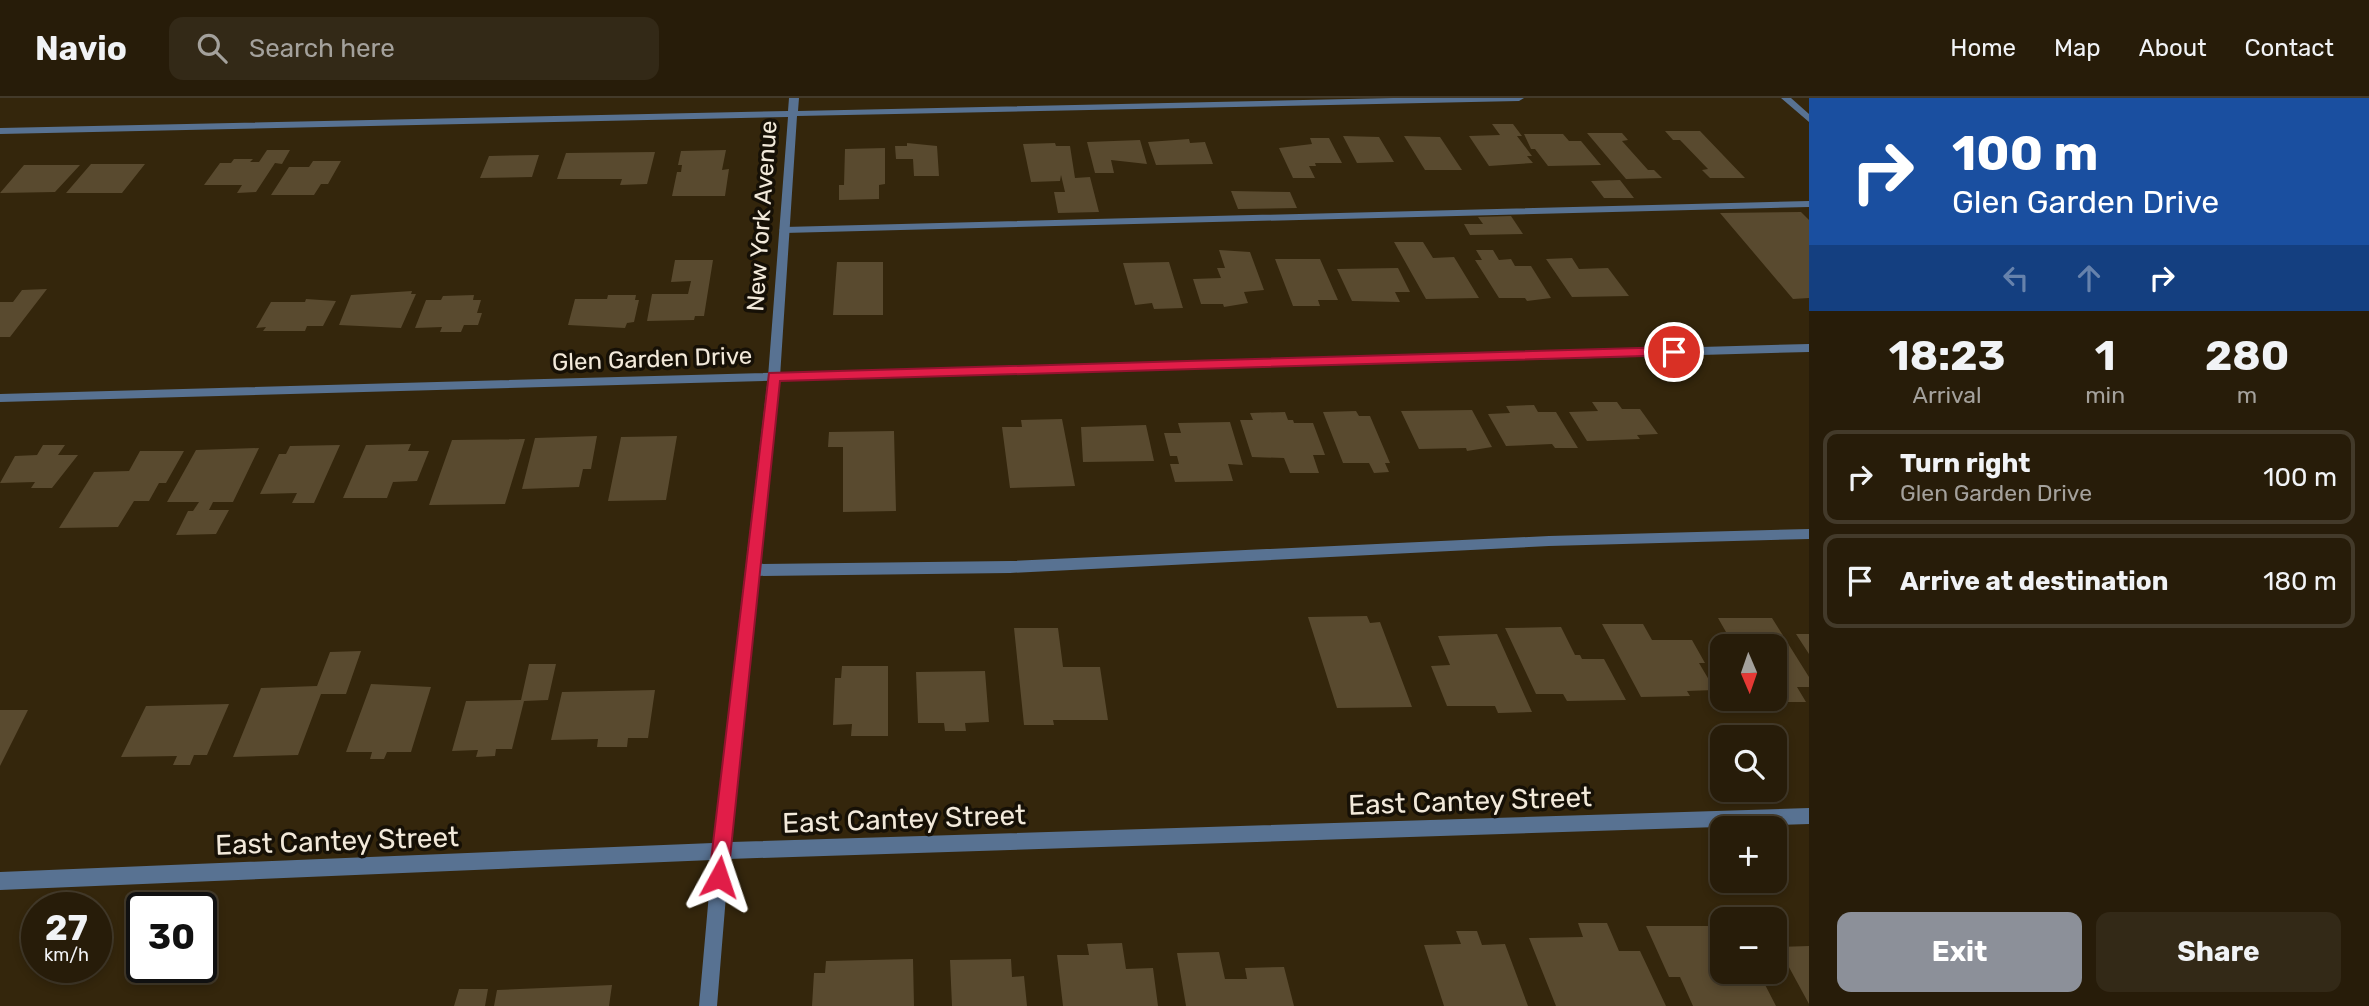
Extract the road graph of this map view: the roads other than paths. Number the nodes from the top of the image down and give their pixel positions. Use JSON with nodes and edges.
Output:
{"nodes":[{"id":1,"x":793,"y":98,"type":"edge"},
{"id":2,"x":1520,"y":98,"type":"edge"},
{"id":3,"x":1786,"y":98,"type":"edge"},
{"id":4,"x":792,"y":114,"type":"junction"},
{"id":5,"x":1809,"y":119,"type":"edge"},
{"id":6,"x":0,"y":131,"type":"edge"},
{"id":7,"x":1809,"y":204,"type":"edge"},
{"id":8,"x":784,"y":230,"type":"junction"},
{"id":9,"x":1809,"y":348,"type":"edge"},
{"id":10,"x":774,"y":377,"type":"junction"},
{"id":11,"x":0,"y":398,"type":"edge"},
{"id":12,"x":1809,"y":534,"type":"edge"},
{"id":13,"x":752,"y":570,"type":"junction"},
{"id":14,"x":1809,"y":816,"type":"edge"},
{"id":15,"x":721,"y":851,"type":"junction"},
{"id":16,"x":0,"y":881,"type":"edge"},
{"id":17,"x":708,"y":1006,"type":"edge"}],
"edges":[{"from":1,"to":4,"type":"street","name":"New York Avenue"},
{"from":2,"to":4,"type":"street"},
{"from":3,"to":5,"type":"street"},
{"from":4,"to":6,"type":"street"},
{"from":4,"to":8,"type":"street","name":"New York Avenue"},
{"from":7,"to":8,"type":"street"},
{"from":8,"to":10,"type":"street","name":"New York Avenue"},
{"from":9,"to":10,"type":"street","name":"Glen Garden Drive"},
{"from":10,"to":11,"type":"street","name":"Glen Garden Drive"},
{"from":10,"to":13,"type":"street","name":"New York Avenue"},
{"from":12,"to":13,"type":"street"},
{"from":13,"to":15,"type":"street","name":"New York Avenue"},
{"from":14,"to":15,"type":"street","name":"East Cantey Street"},
{"from":15,"to":16,"type":"street","name":"East Cantey Street"},
{"from":15,"to":17,"type":"street","name":"New York Avenue"}]}
